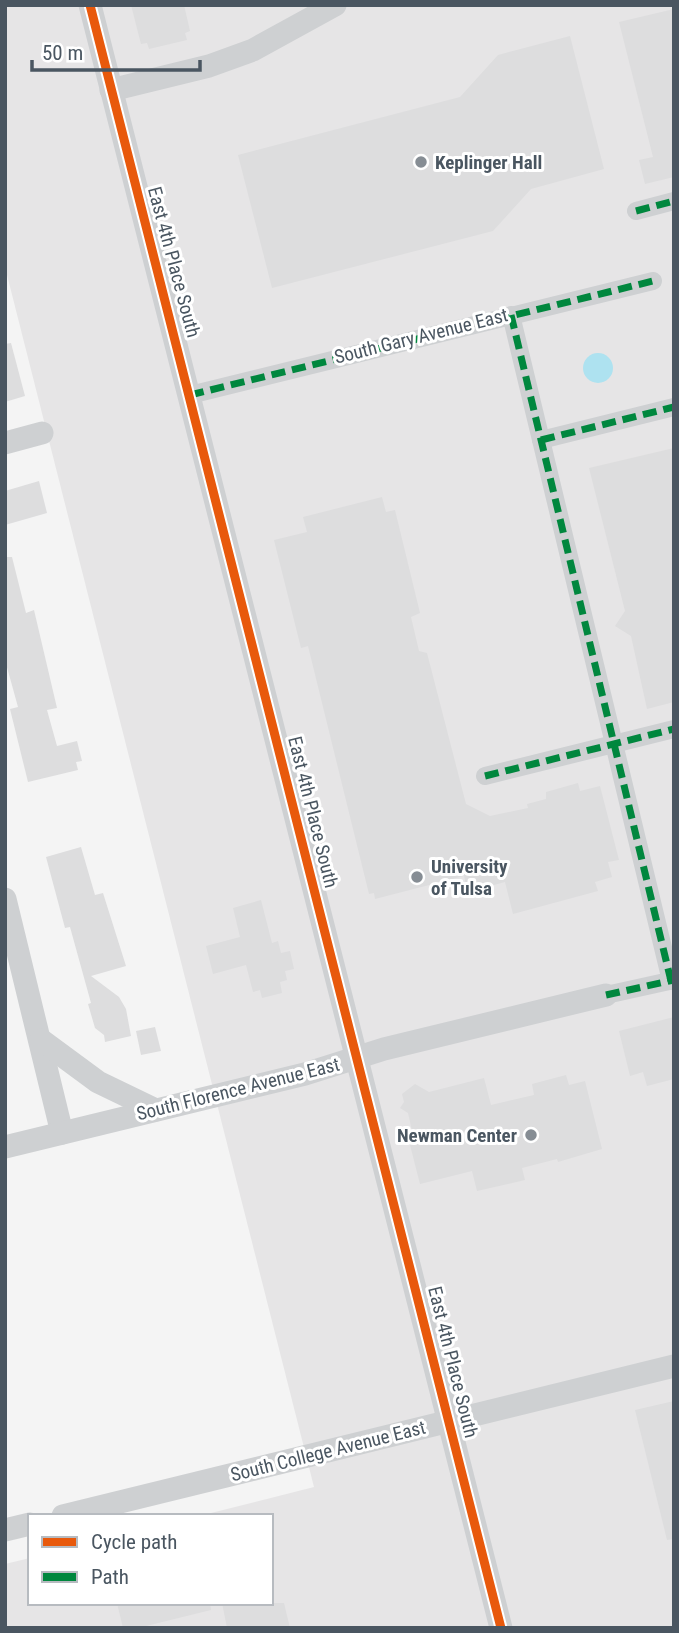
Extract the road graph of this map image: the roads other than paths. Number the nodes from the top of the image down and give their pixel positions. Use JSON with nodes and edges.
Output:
{"nodes":[{"id":1,"x":90,"y":5,"type":"edge"},
{"id":2,"x":335,"y":5,"type":"edge"},
{"id":3,"x":111,"y":90,"type":"junction"},
{"id":4,"x":674,"y":201,"type":"edge"},
{"id":5,"x":636,"y":211,"type":"dead end"},
{"id":6,"x":653,"y":281,"type":"dead end"},
{"id":7,"x":510,"y":314,"type":"junction"},
{"id":8,"x":190,"y":394,"type":"junction"},
{"id":9,"x":674,"y":407,"type":"edge"},
{"id":10,"x":42,"y":433,"type":"dead end"},
{"id":11,"x":541,"y":440,"type":"junction"},
{"id":12,"x":5,"y":443,"type":"edge"},
{"id":13,"x":674,"y":729,"type":"edge"},
{"id":14,"x":612,"y":744,"type":"junction"},
{"id":15,"x":485,"y":776,"type":"dead end"},
{"id":16,"x":5,"y":899,"type":"edge"},
{"id":17,"x":672,"y":981,"type":"edge"},
{"id":18,"x":606,"y":995,"type":"joint"},
{"id":19,"x":41,"y":1040,"type":"junction"},
{"id":20,"x":358,"y":1058,"type":"junction"},
{"id":21,"x":156,"y":1110,"type":"junction"},
{"id":22,"x":62,"y":1133,"type":"junction"},
{"id":23,"x":5,"y":1147,"type":"edge"},
{"id":24,"x":674,"y":1366,"type":"edge"},
{"id":25,"x":449,"y":1421,"type":"junction"},
{"id":26,"x":71,"y":1514,"type":"edge"},
{"id":27,"x":28,"y":1524,"type":"edge"},
{"id":28,"x":5,"y":1530,"type":"edge"},
{"id":29,"x":501,"y":1628,"type":"edge"}],
"edges":[{"from":1,"to":3,"type":"street","name":"East 4th Place South"},
{"from":2,"to":3,"type":"street"},
{"from":3,"to":8,"type":"street","name":"East 4th Place South"},
{"from":4,"to":5,"type":"street"},
{"from":6,"to":7,"type":"street","name":"South Gary Avenue East"},
{"from":7,"to":8,"type":"street","name":"South Gary Avenue East"},
{"from":7,"to":11,"type":"street"},
{"from":8,"to":20,"type":"street","name":"East 4th Place South"},
{"from":9,"to":11,"type":"street"},
{"from":10,"to":12,"type":"street"},
{"from":11,"to":14,"type":"street"},
{"from":13,"to":14,"type":"street"},
{"from":14,"to":15,"type":"street"},
{"from":14,"to":17,"type":"street"},
{"from":16,"to":19,"type":"street"},
{"from":17,"to":18,"type":"street","name":"South Florence Avenue East"},
{"from":18,"to":20,"type":"street","name":"South Florence Avenue East"},
{"from":19,"to":21,"type":"street"},
{"from":19,"to":22,"type":"street"},
{"from":20,"to":21,"type":"street","name":"South Florence Avenue East"},
{"from":20,"to":25,"type":"street","name":"East 4th Place South"},
{"from":21,"to":22,"type":"street","name":"South Florence Avenue East"},
{"from":22,"to":23,"type":"street","name":"South Florence Avenue East"},
{"from":24,"to":25,"type":"street","name":"South College Avenue East"},
{"from":25,"to":26,"type":"street","name":"South College Avenue East"},
{"from":25,"to":29,"type":"street","name":"East 4th Place South"},
{"from":27,"to":28,"type":"street"}]}
